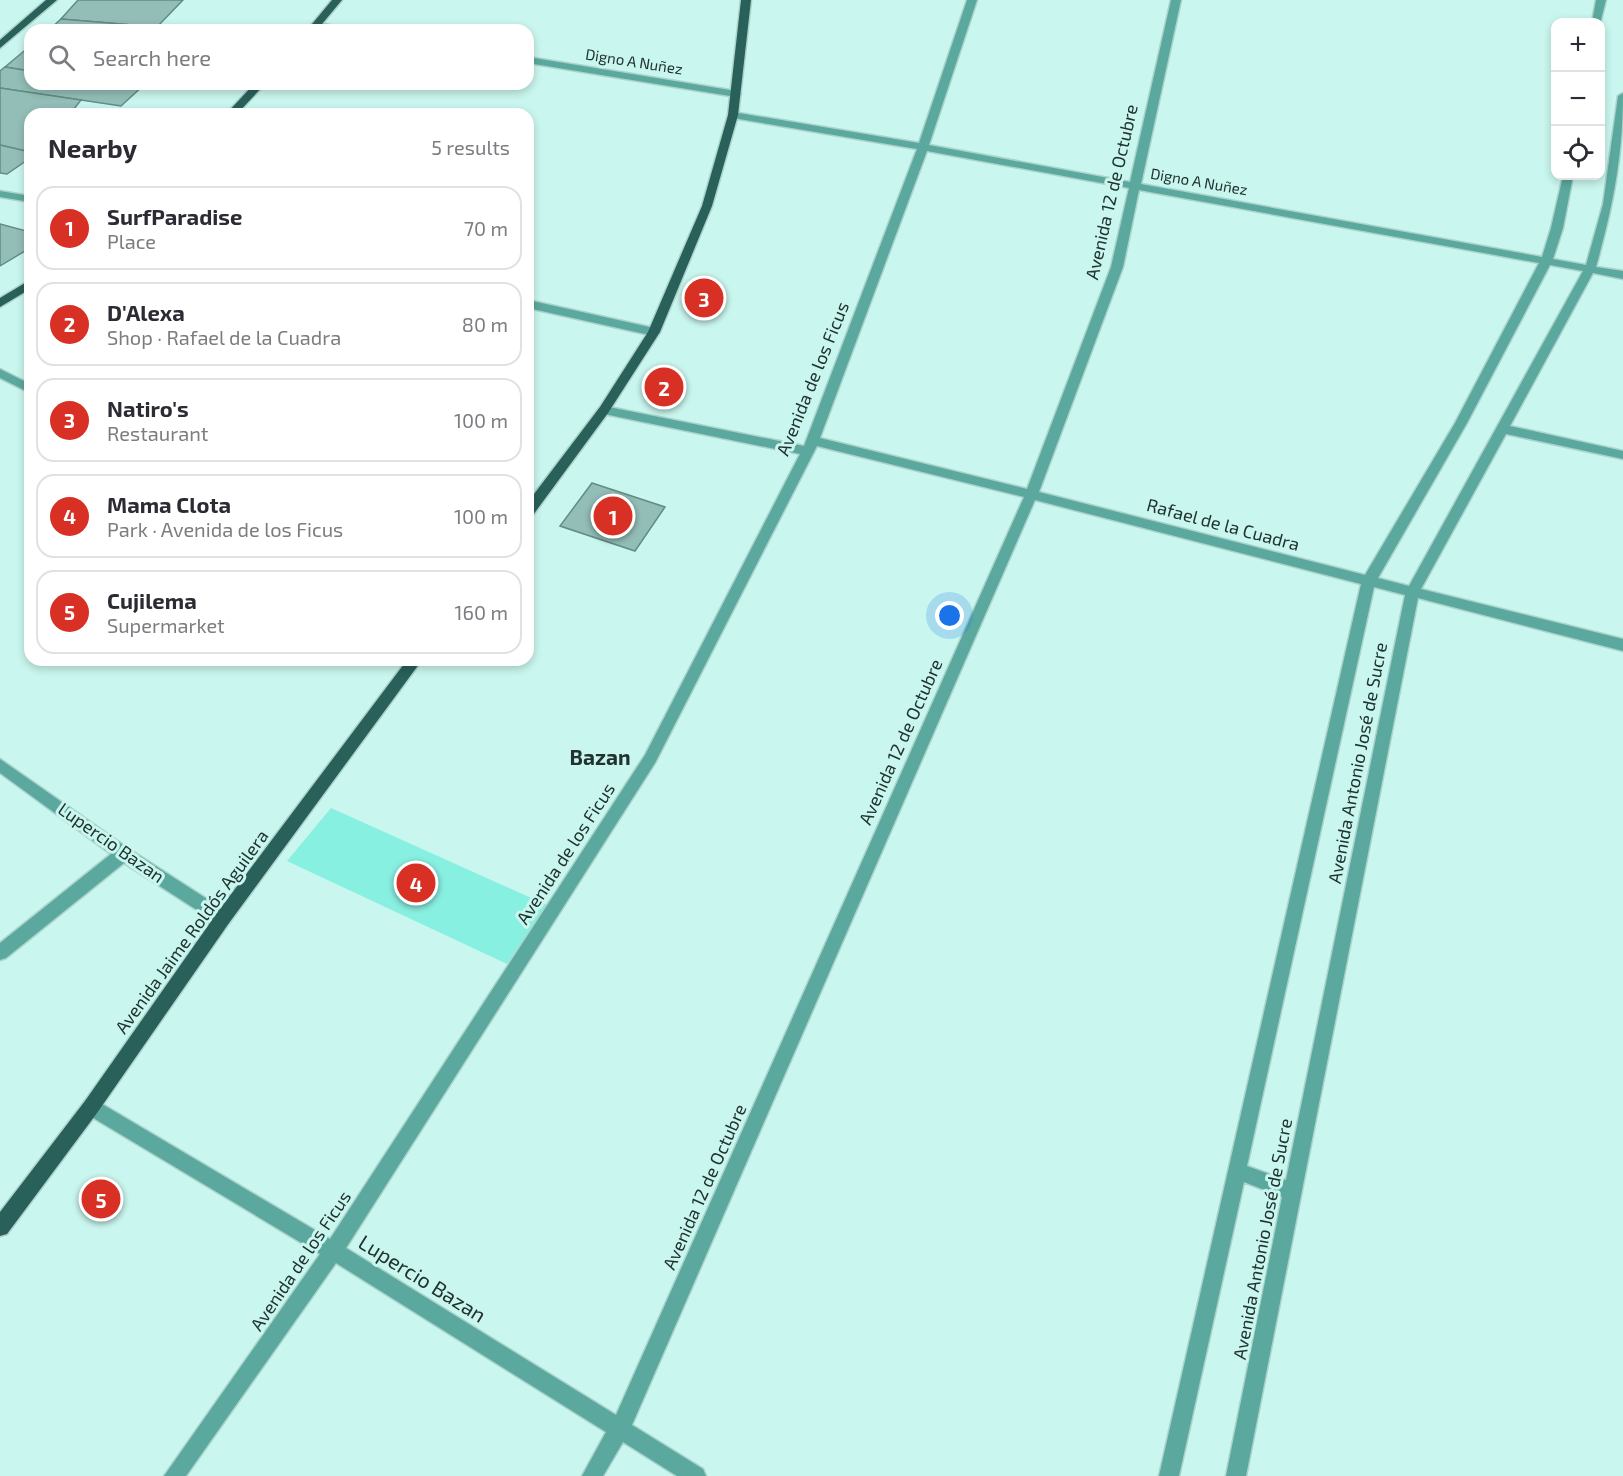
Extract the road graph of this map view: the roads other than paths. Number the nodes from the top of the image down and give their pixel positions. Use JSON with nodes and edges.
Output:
{"nodes":[{"id":1,"x":52,"y":0,"type":"edge"},
{"id":2,"x":337,"y":0,"type":"edge"},
{"id":3,"x":746,"y":0,"type":"edge"},
{"id":4,"x":972,"y":0,"type":"edge"},
{"id":5,"x":1176,"y":0,"type":"edge"},
{"id":6,"x":1601,"y":0,"type":"edge"},
{"id":7,"x":1598,"y":18,"type":"edge"},
{"id":8,"x":24,"y":24,"type":"edge"},
{"id":9,"x":24,"y":24,"type":"edge"},
{"id":10,"x":317,"y":24,"type":"edge"},
{"id":11,"x":0,"y":45,"type":"edge"},
{"id":12,"x":534,"y":61,"type":"edge"},
{"id":13,"x":254,"y":90,"type":"edge"},
{"id":14,"x":736,"y":94,"type":"junction"},
{"id":15,"x":1623,"y":96,"type":"edge"},
{"id":16,"x":237,"y":108,"type":"edge"},
{"id":17,"x":734,"y":115,"type":"junction"},
{"id":18,"x":923,"y":147,"type":"junction"},
{"id":19,"x":1567,"y":180,"type":"edge"},
{"id":20,"x":1134,"y":185,"type":"junction"},
{"id":21,"x":0,"y":194,"type":"edge"},
{"id":22,"x":24,"y":199,"type":"edge"},
{"id":23,"x":1546,"y":261,"type":"junction"},
{"id":24,"x":1590,"y":269,"type":"junction"},
{"id":25,"x":1623,"y":275,"type":"edge"},
{"id":26,"x":24,"y":288,"type":"edge"},
{"id":27,"x":0,"y":303,"type":"edge"},
{"id":28,"x":534,"y":305,"type":"edge"},
{"id":29,"x":654,"y":332,"type":"junction"},
{"id":30,"x":0,"y":373,"type":"edge"},
{"id":31,"x":24,"y":386,"type":"edge"},
{"id":32,"x":604,"y":410,"type":"junction"},
{"id":33,"x":1503,"y":429,"type":"junction"},
{"id":34,"x":810,"y":446,"type":"junction"},
{"id":35,"x":1623,"y":455,"type":"edge"},
{"id":36,"x":1032,"y":493,"type":"junction"},
{"id":37,"x":534,"y":504,"type":"edge"},
{"id":38,"x":1368,"y":582,"type":"junction"},
{"id":39,"x":1412,"y":593,"type":"junction"},
{"id":40,"x":1623,"y":645,"type":"edge"},
{"id":41,"x":411,"y":666,"type":"edge"},
{"id":42,"x":0,"y":765,"type":"edge"},
{"id":43,"x":123,"y":854,"type":"junction"},
{"id":44,"x":223,"y":918,"type":"junction"},
{"id":45,"x":0,"y":953,"type":"edge"},
{"id":46,"x":91,"y":1107,"type":"junction"},
{"id":47,"x":1237,"y":1172,"type":"junction"},
{"id":48,"x":1293,"y":1192,"type":"junction"},
{"id":49,"x":0,"y":1227,"type":"edge"},
{"id":50,"x":333,"y":1251,"type":"junction"},
{"id":51,"x":620,"y":1428,"type":"junction"},
{"id":52,"x":174,"y":1476,"type":"edge"},
{"id":53,"x":592,"y":1476,"type":"edge"},
{"id":54,"x":696,"y":1476,"type":"edge"},
{"id":55,"x":1169,"y":1476,"type":"edge"},
{"id":56,"x":1236,"y":1476,"type":"edge"}],
"edges":[{"from":1,"to":8,"type":"main road"},
{"from":2,"to":10,"type":"main road"},
{"from":3,"to":14,"type":"main road"},
{"from":4,"to":18,"type":"street","name":"Avenida de los Ficus"},
{"from":5,"to":20,"type":"street","name":"Avenida 12 de Octubre"},
{"from":6,"to":7,"type":"street"},
{"from":9,"to":11,"type":"main road"},
{"from":12,"to":14,"type":"street","name":"Digno A Nuñez"},
{"from":13,"to":16,"type":"main road"},
{"from":14,"to":17,"type":"main road"},
{"from":15,"to":24,"type":"street","name":"Avenida Antonio José de Sucre"},
{"from":17,"to":18,"type":"street","name":"Digno A Nuñez"},
{"from":17,"to":29,"type":"main road"},
{"from":18,"to":20,"type":"street","name":"Digno A Nuñez"},
{"from":18,"to":34,"type":"street","name":"Avenida de los Ficus"},
{"from":19,"to":23,"type":"street","name":"Avenida Antonio José de Sucre"},
{"from":20,"to":23,"type":"street","name":"Digno A Nuñez"},
{"from":20,"to":36,"type":"street","name":"Avenida 12 de Octubre"},
{"from":21,"to":22,"type":"street"},
{"from":23,"to":24,"type":"street","name":"Digno A Nuñez"},
{"from":23,"to":38,"type":"street","name":"Avenida Antonio José de Sucre"},
{"from":24,"to":25,"type":"street","name":"Digno A Nuñez"},
{"from":24,"to":33,"type":"street","name":"Avenida Antonio José de Sucre"},
{"from":26,"to":27,"type":"main road"},
{"from":28,"to":29,"type":"street"},
{"from":29,"to":32,"type":"main road"},
{"from":30,"to":31,"type":"street"},
{"from":32,"to":34,"type":"street","name":"Rafael de la Cuadra"},
{"from":32,"to":37,"type":"main road"},
{"from":33,"to":35,"type":"street"},
{"from":33,"to":39,"type":"street","name":"Avenida Antonio José de Sucre"},
{"from":34,"to":36,"type":"street","name":"Rafael de la Cuadra"},
{"from":34,"to":50,"type":"street","name":"Avenida de los Ficus"},
{"from":36,"to":38,"type":"street","name":"Rafael de la Cuadra"},
{"from":36,"to":51,"type":"street","name":"Avenida 12 de Octubre"},
{"from":38,"to":39,"type":"street","name":"Rafael de la Cuadra"},
{"from":38,"to":47,"type":"street","name":"Avenida Antonio José de Sucre"},
{"from":39,"to":40,"type":"street","name":"Rafael de la Cuadra"},
{"from":39,"to":48,"type":"street","name":"Avenida Antonio José de Sucre"},
{"from":41,"to":44,"type":"main road","name":"Avenida Jaime Roldós Aguilera"},
{"from":42,"to":43,"type":"street","name":"Lupercio Bazan"},
{"from":43,"to":44,"type":"street","name":"Lupercio Bazan"},
{"from":43,"to":45,"type":"street"},
{"from":44,"to":46,"type":"main road","name":"Avenida Jaime Roldós Aguilera"},
{"from":46,"to":49,"type":"main road","name":"Avenida Jaime Roldós Aguilera"},
{"from":46,"to":50,"type":"street","name":"Lupercio Bazan"},
{"from":47,"to":48,"type":"street"},
{"from":47,"to":55,"type":"street","name":"Avenida Antonio José de Sucre"},
{"from":48,"to":56,"type":"street","name":"Avenida Antonio José de Sucre"},
{"from":50,"to":51,"type":"street","name":"Lupercio Bazan"},
{"from":50,"to":52,"type":"street","name":"Avenida de los Ficus"},
{"from":51,"to":53,"type":"street","name":"Avenida 12 de Octubre"},
{"from":51,"to":54,"type":"street","name":"Lupercio Bazan"}]}
